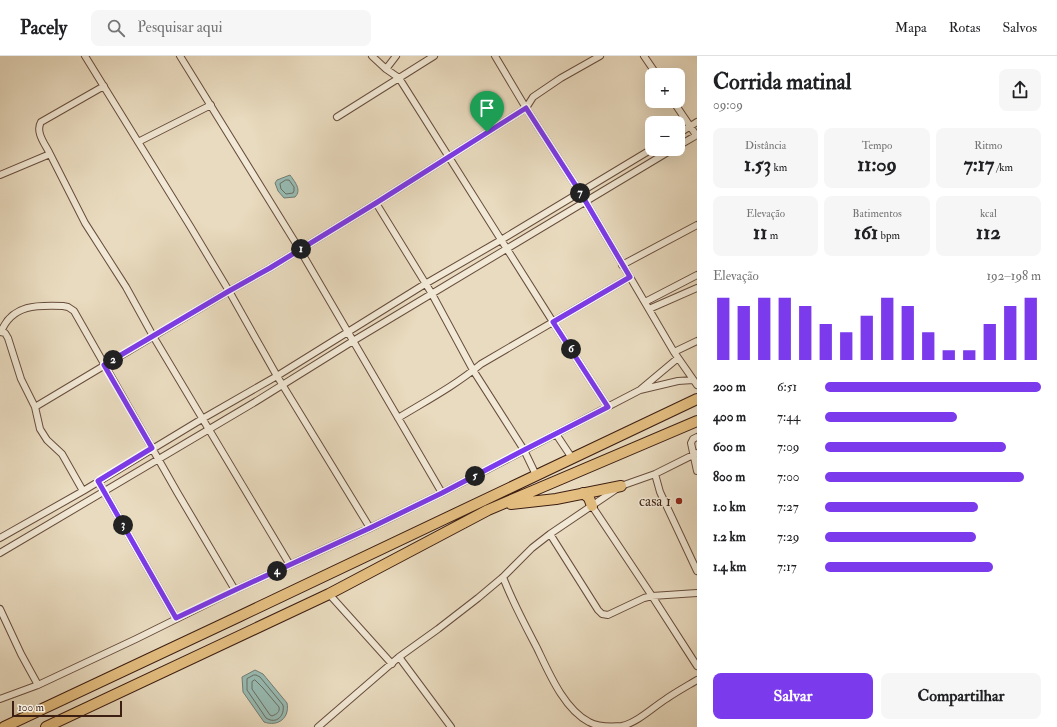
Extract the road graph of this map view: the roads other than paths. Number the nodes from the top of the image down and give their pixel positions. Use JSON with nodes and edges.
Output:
{"nodes":[{"id":1,"x":85,"y":56,"type":"edge"},
{"id":2,"x":181,"y":56,"type":"edge"},
{"id":3,"x":372,"y":56,"type":"edge"},
{"id":4,"x":396,"y":56,"type":"edge"},
{"id":5,"x":434,"y":56,"type":"edge"},
{"id":6,"x":495,"y":56,"type":"edge"},
{"id":7,"x":600,"y":56,"type":"edge"},
{"id":8,"x":644,"y":56,"type":"edge"},
{"id":9,"x":652,"y":68,"type":"edge"},
{"id":10,"x":386,"y":69,"type":"junction"},
{"id":11,"x":399,"y":78,"type":"junction"},
{"id":12,"x":104,"y":86,"type":"junction"},
{"id":13,"x":211,"y":105,"type":"junction"},
{"id":14,"x":526,"y":108,"type":"junction"},
{"id":15,"x":678,"y":108,"type":"edge"},
{"id":16,"x":337,"y":117,"type":"dead end"},
{"id":17,"x":697,"y":122,"type":"edge"},
{"id":18,"x":690,"y":127,"type":"junction"},
{"id":19,"x":685,"y":130,"type":"edge"},
{"id":20,"x":696,"y":135,"type":"edge"},
{"id":21,"x":138,"y":142,"type":"junction"},
{"id":22,"x":685,"y":142,"type":"edge"},
{"id":23,"x":645,"y":153,"type":"edge"},
{"id":24,"x":50,"y":154,"type":"junction"},
{"id":25,"x":448,"y":156,"type":"junction"},
{"id":26,"x":662,"y":156,"type":"edge"},
{"id":27,"x":636,"y":159,"type":"junction"},
{"id":28,"x":642,"y":168,"type":"junction"},
{"id":29,"x":0,"y":175,"type":"edge"},
{"id":30,"x":580,"y":192,"type":"junction"},
{"id":31,"x":586,"y":202,"type":"junction"},
{"id":32,"x":376,"y":203,"type":"junction"},
{"id":33,"x":697,"y":225,"type":"edge"},
{"id":34,"x":501,"y":240,"type":"junction"},
{"id":35,"x":506,"y":249,"type":"junction"},
{"id":36,"x":300,"y":250,"type":"junction"},
{"id":37,"x":622,"y":264,"type":"junction"},
{"id":38,"x":697,"y":275,"type":"edge"},
{"id":39,"x":630,"y":277,"type":"junction"},
{"id":40,"x":426,"y":284,"type":"junction"},
{"id":41,"x":697,"y":288,"type":"edge"},
{"id":42,"x":229,"y":291,"type":"junction"},
{"id":43,"x":432,"y":294,"type":"junction"},
{"id":44,"x":645,"y":302,"type":"junction"},
{"id":45,"x":649,"y":309,"type":"junction"},
{"id":46,"x":553,"y":322,"type":"junction"},
{"id":47,"x":0,"y":332,"type":"edge"},
{"id":48,"x":348,"y":332,"type":"junction"},
{"id":49,"x":153,"y":336,"type":"junction"},
{"id":50,"x":353,"y":341,"type":"junction"},
{"id":51,"x":697,"y":341,"type":"edge"},
{"id":52,"x":674,"y":352,"type":"junction"},
{"id":53,"x":678,"y":358,"type":"junction"},
{"id":54,"x":104,"y":365,"type":"junction"},
{"id":55,"x":473,"y":370,"type":"junction"},
{"id":56,"x":277,"y":376,"type":"junction"},
{"id":57,"x":695,"y":382,"type":"edge"},
{"id":58,"x":282,"y":385,"type":"junction"},
{"id":59,"x":640,"y":390,"type":"junction"},
{"id":60,"x":697,"y":399,"type":"edge"},
{"id":61,"x":35,"y":407,"type":"junction"},
{"id":62,"x":608,"y":407,"type":"junction"},
{"id":63,"x":398,"y":418,"type":"junction"},
{"id":64,"x":202,"y":419,"type":"junction"},
{"id":65,"x":697,"y":421,"type":"edge"},
{"id":66,"x":209,"y":429,"type":"junction"},
{"id":67,"x":556,"y":434,"type":"junction"},
{"id":68,"x":697,"y":437,"type":"edge"},
{"id":69,"x":152,"y":448,"type":"junction"},
{"id":70,"x":524,"y":450,"type":"junction"},
{"id":71,"x":695,"y":454,"type":"edge"},
{"id":72,"x":572,"y":458,"type":"junction"},
{"id":73,"x":158,"y":459,"type":"junction"},
{"id":74,"x":697,"y":471,"type":"edge"},
{"id":75,"x":655,"y":474,"type":"junction"},
{"id":76,"x":536,"y":475,"type":"junction"},
{"id":77,"x":98,"y":481,"type":"junction"},
{"id":78,"x":621,"y":486,"type":"junction"},
{"id":79,"x":83,"y":491,"type":"junction"},
{"id":80,"x":104,"y":491,"type":"junction"},
{"id":81,"x":442,"y":493,"type":"junction"},
{"id":82,"x":583,"y":493,"type":"junction"},
{"id":83,"x":501,"y":505,"type":"junction"},
{"id":84,"x":592,"y":506,"type":"junction"},
{"id":85,"x":28,"y":522,"type":"junction"},
{"id":86,"x":370,"y":528,"type":"junction"},
{"id":87,"x":34,"y":532,"type":"junction"},
{"id":88,"x":550,"y":534,"type":"junction"},
{"id":89,"x":0,"y":538,"type":"edge"},
{"id":90,"x":0,"y":553,"type":"edge"},
{"id":91,"x":290,"y":565,"type":"junction"},
{"id":92,"x":697,"y":571,"type":"edge"},
{"id":93,"x":503,"y":577,"type":"junction"},
{"id":94,"x":235,"y":590,"type":"junction"},
{"id":95,"x":697,"y":593,"type":"edge"},
{"id":96,"x":329,"y":594,"type":"junction"},
{"id":97,"x":652,"y":596,"type":"junction"},
{"id":98,"x":0,"y":609,"type":"edge"},
{"id":99,"x":176,"y":618,"type":"junction"},
{"id":100,"x":399,"y":657,"type":"junction"},
{"id":101,"x":392,"y":664,"type":"junction"},
{"id":102,"x":697,"y":666,"type":"edge"},
{"id":103,"x":697,"y":680,"type":"edge"},
{"id":104,"x":38,"y":684,"type":"junction"},
{"id":105,"x":0,"y":699,"type":"edge"},
{"id":106,"x":4,"y":727,"type":"edge"},
{"id":107,"x":46,"y":727,"type":"edge"},
{"id":108,"x":318,"y":727,"type":"edge"},
{"id":109,"x":450,"y":727,"type":"edge"}],
"edges":[{"from":1,"to":12,"type":"street"},
{"from":2,"to":13,"type":"street"},
{"from":3,"to":10,"type":"street"},
{"from":4,"to":10,"type":"street"},
{"from":5,"to":11,"type":"street"},
{"from":6,"to":14,"type":"street"},
{"from":7,"to":14,"type":"street"},
{"from":8,"to":9,"type":"street"},
{"from":10,"to":11,"type":"street"},
{"from":11,"to":16,"type":"street"},
{"from":11,"to":25,"type":"street"},
{"from":12,"to":21,"type":"street"},
{"from":12,"to":24,"type":"street"},
{"from":13,"to":21,"type":"street"},
{"from":13,"to":36,"type":"street"},
{"from":14,"to":25,"type":"street"},
{"from":14,"to":30,"type":"street"},
{"from":15,"to":18,"type":"street"},
{"from":17,"to":18,"type":"street"},
{"from":18,"to":19,"type":"street"},
{"from":18,"to":20,"type":"street"},
{"from":20,"to":22,"type":"street"},
{"from":21,"to":42,"type":"street"},
{"from":23,"to":27,"type":"street"},
{"from":24,"to":29,"type":"street"},
{"from":24,"to":49,"type":"street"},
{"from":25,"to":32,"type":"street"},
{"from":25,"to":34,"type":"street"},
{"from":26,"to":28,"type":"street"},
{"from":27,"to":28,"type":"street"},
{"from":27,"to":30,"type":"street"},
{"from":28,"to":31,"type":"street"},
{"from":30,"to":31,"type":"street"},
{"from":30,"to":34,"type":"street"},
{"from":31,"to":35,"type":"street"},
{"from":31,"to":37,"type":"street"},
{"from":32,"to":36,"type":"street"},
{"from":32,"to":40,"type":"street"},
{"from":33,"to":37,"type":"street"},
{"from":34,"to":35,"type":"street"},
{"from":34,"to":40,"type":"street"},
{"from":35,"to":43,"type":"street"},
{"from":35,"to":46,"type":"street"},
{"from":36,"to":42,"type":"street"},
{"from":36,"to":48,"type":"street"},
{"from":37,"to":39,"type":"street"},
{"from":38,"to":44,"type":"street"},
{"from":39,"to":44,"type":"street"},
{"from":39,"to":46,"type":"street"},
{"from":40,"to":43,"type":"street"},
{"from":40,"to":48,"type":"street"},
{"from":41,"to":45,"type":"street"},
{"from":42,"to":49,"type":"street"},
{"from":42,"to":56,"type":"street"},
{"from":43,"to":50,"type":"street"},
{"from":43,"to":55,"type":"street"},
{"from":44,"to":45,"type":"street"},
{"from":45,"to":52,"type":"street"},
{"from":46,"to":55,"type":"street"},
{"from":46,"to":62,"type":"street"},
{"from":47,"to":54,"type":"street"},
{"from":47,"to":61,"type":"street"},
{"from":48,"to":50,"type":"street"},
{"from":48,"to":56,"type":"street"},
{"from":49,"to":54,"type":"street"},
{"from":49,"to":64,"type":"street"},
{"from":50,"to":58,"type":"street"},
{"from":50,"to":63,"type":"street"},
{"from":51,"to":52,"type":"street"},
{"from":52,"to":53,"type":"street"},
{"from":53,"to":57,"type":"street"},
{"from":53,"to":59,"type":"street"},
{"from":54,"to":61,"type":"street"},
{"from":54,"to":69,"type":"street"},
{"from":55,"to":63,"type":"street"},
{"from":55,"to":70,"type":"street"},
{"from":56,"to":58,"type":"street"},
{"from":56,"to":64,"type":"street"},
{"from":57,"to":59,"type":"street"},
{"from":58,"to":66,"type":"street"},
{"from":58,"to":86,"type":"street"},
{"from":59,"to":62,"type":"street"},
{"from":60,"to":72,"type":"highway"},
{"from":61,"to":79,"type":"street"},
{"from":62,"to":67,"type":"street"},
{"from":63,"to":81,"type":"street"},
{"from":64,"to":66,"type":"street"},
{"from":64,"to":69,"type":"street"},
{"from":65,"to":83,"type":"highway"},
{"from":66,"to":73,"type":"street"},
{"from":66,"to":91,"type":"street"},
{"from":67,"to":70,"type":"street"},
{"from":67,"to":72,"type":"street"},
{"from":68,"to":71,"type":"street"},
{"from":69,"to":73,"type":"street"},
{"from":69,"to":77,"type":"street"},
{"from":70,"to":76,"type":"street"},
{"from":70,"to":81,"type":"street"},
{"from":71,"to":74,"type":"street"},
{"from":71,"to":75,"type":"street"},
{"from":72,"to":76,"type":"highway"},
{"from":73,"to":80,"type":"street"},
{"from":73,"to":94,"type":"street"},
{"from":75,"to":78,"type":"street"},
{"from":75,"to":92,"type":"street"},
{"from":76,"to":106,"type":"highway"},
{"from":77,"to":79,"type":"street"},
{"from":77,"to":80,"type":"street"},
{"from":78,"to":82,"type":"highway"},
{"from":78,"to":84,"type":"street"},
{"from":79,"to":85,"type":"street"},
{"from":80,"to":87,"type":"street"},
{"from":80,"to":99,"type":"street"},
{"from":81,"to":86,"type":"street"},
{"from":82,"to":83,"type":"highway"},
{"from":82,"to":84,"type":"highway"},
{"from":83,"to":96,"type":"highway"},
{"from":84,"to":88,"type":"street"},
{"from":84,"to":97,"type":"street"},
{"from":85,"to":87,"type":"street"},
{"from":85,"to":89,"type":"street"},
{"from":86,"to":91,"type":"street"},
{"from":87,"to":90,"type":"street"},
{"from":88,"to":93,"type":"street"},
{"from":88,"to":97,"type":"street"},
{"from":91,"to":94,"type":"street"},
{"from":93,"to":100,"type":"street"},
{"from":93,"to":103,"type":"street"},
{"from":94,"to":99,"type":"street"},
{"from":95,"to":97,"type":"street"},
{"from":96,"to":101,"type":"street"},
{"from":96,"to":107,"type":"highway"},
{"from":97,"to":102,"type":"street"},
{"from":98,"to":104,"type":"street"},
{"from":99,"to":104,"type":"street"},
{"from":100,"to":101,"type":"street"},
{"from":100,"to":109,"type":"street"},
{"from":101,"to":108,"type":"street"},
{"from":104,"to":105,"type":"street"}]}
